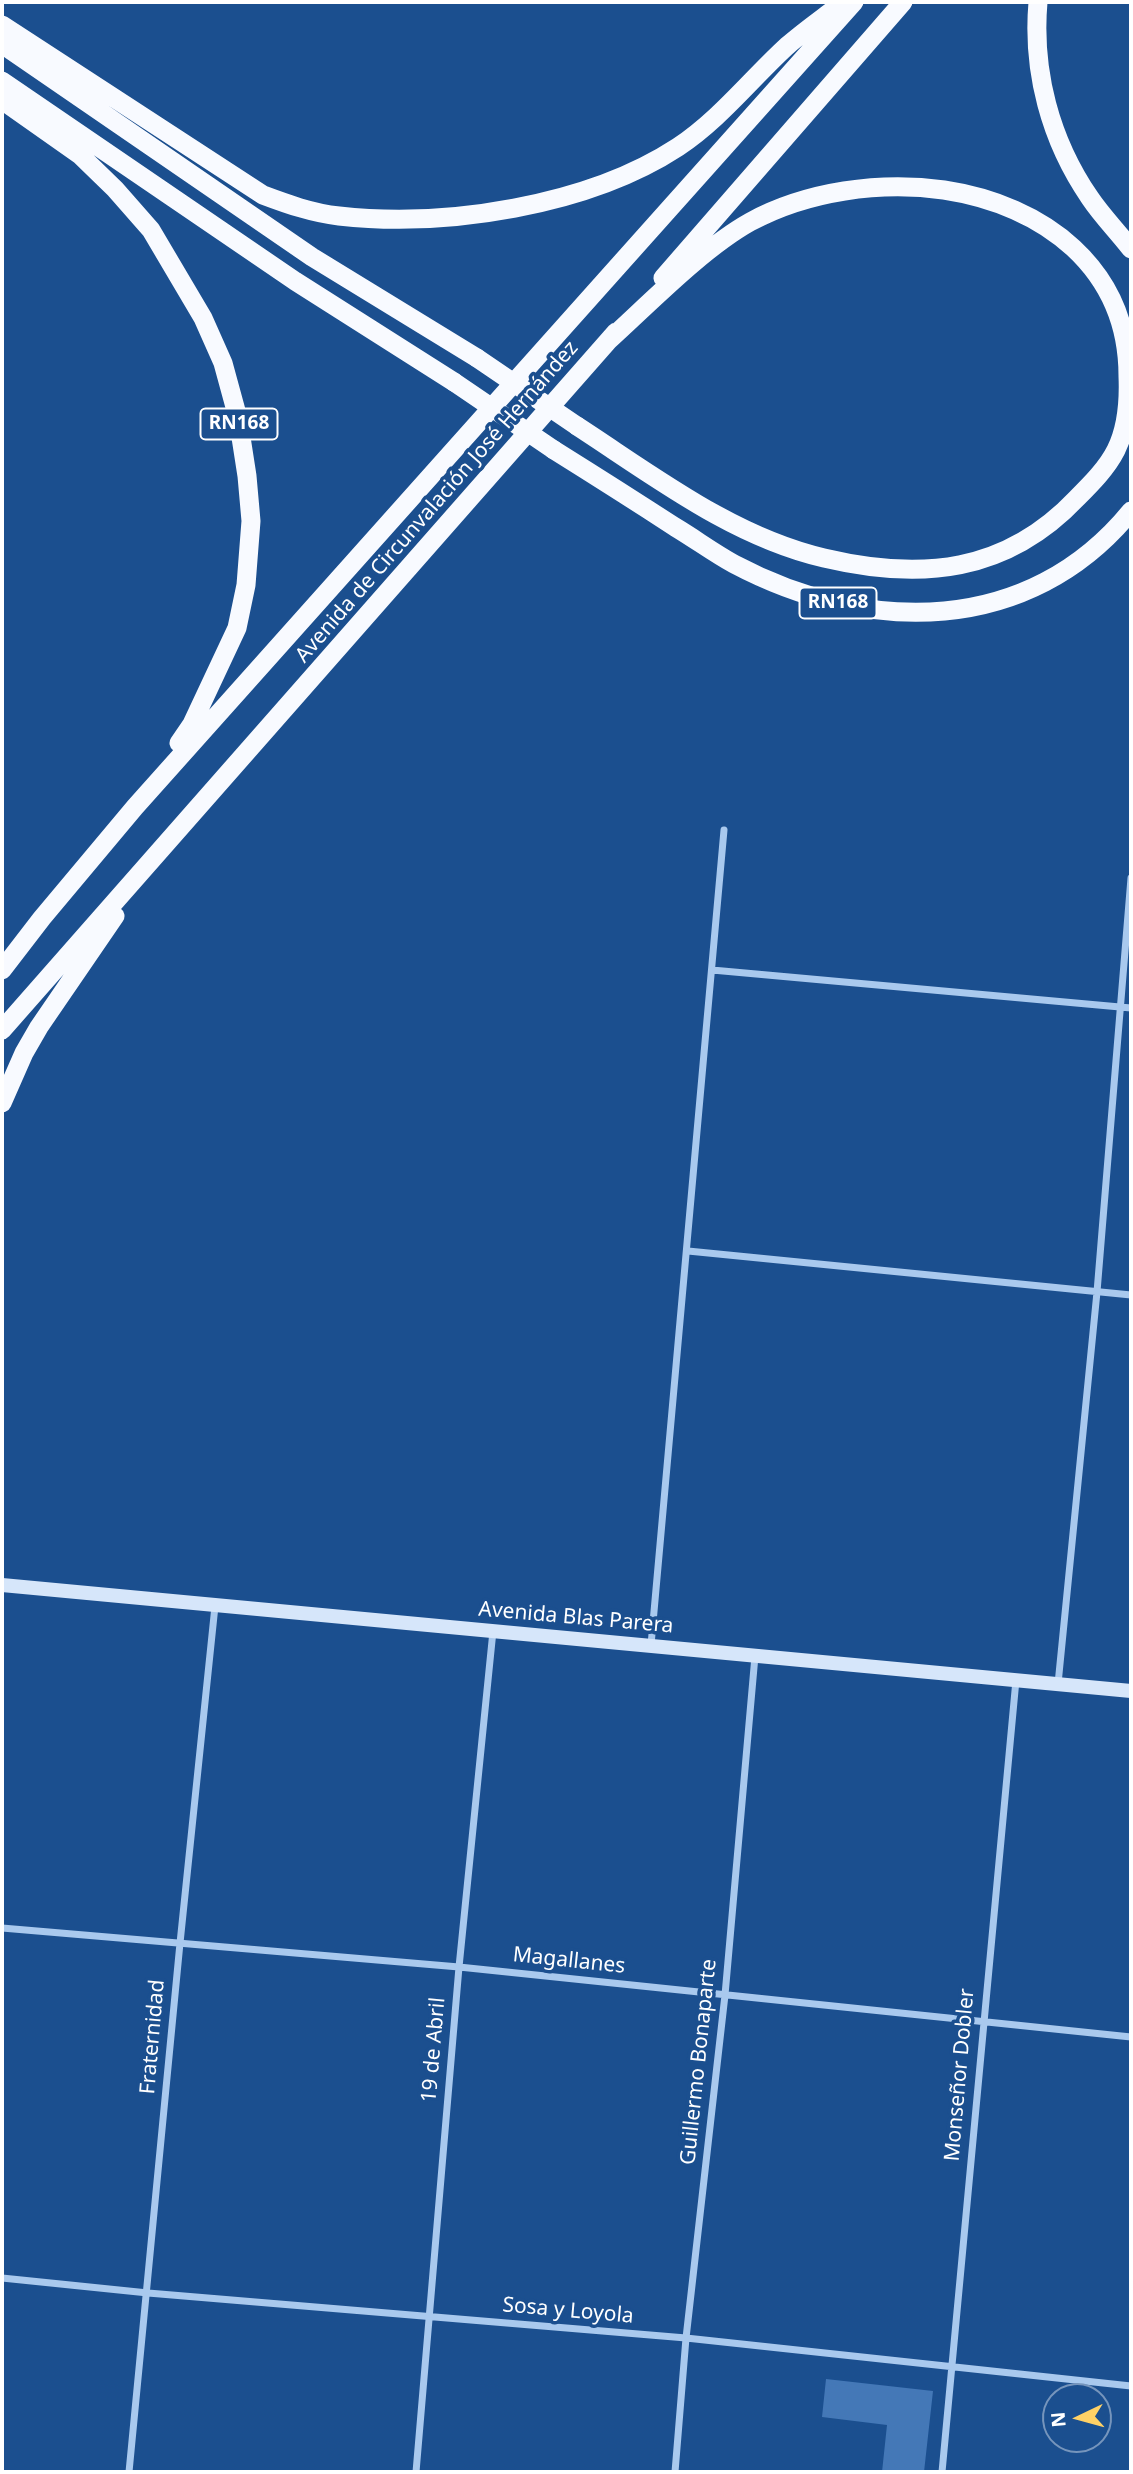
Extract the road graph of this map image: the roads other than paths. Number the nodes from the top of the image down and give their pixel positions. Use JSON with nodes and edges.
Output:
{"nodes":[{"id":1,"x":843,"y":2,"type":"edge"},
{"id":2,"x":854,"y":2,"type":"edge"},
{"id":3,"x":903,"y":2,"type":"edge"},
{"id":4,"x":1038,"y":2,"type":"edge"},
{"id":5,"x":2,"y":25,"type":"edge"},
{"id":6,"x":2,"y":44,"type":"edge"},
{"id":7,"x":2,"y":82,"type":"edge"},
{"id":8,"x":2,"y":100,"type":"edge"},
{"id":9,"x":1131,"y":248,"type":"edge"},
{"id":10,"x":608,"y":341,"type":"junction"},
{"id":11,"x":1131,"y":511,"type":"edge"},
{"id":12,"x":135,"y":807,"type":"junction"},
{"id":13,"x":724,"y":830,"type":"dead end"},
{"id":14,"x":169,"y":842,"type":"junction"},
{"id":15,"x":1131,"y":878,"type":"edge"},
{"id":16,"x":5,"y":965,"type":"edge"},
{"id":17,"x":712,"y":970,"type":"junction"},
{"id":18,"x":1121,"y":1007,"type":"junction"},
{"id":19,"x":1131,"y":1008,"type":"edge"},
{"id":20,"x":2,"y":1030,"type":"edge"},
{"id":21,"x":2,"y":1104,"type":"edge"},
{"id":22,"x":688,"y":1251,"type":"junction"},
{"id":23,"x":1097,"y":1292,"type":"junction"},
{"id":24,"x":1131,"y":1295,"type":"edge"},
{"id":25,"x":7,"y":1585,"type":"edge"},
{"id":26,"x":215,"y":1606,"type":"junction"},
{"id":27,"x":493,"y":1631,"type":"junction"},
{"id":28,"x":652,"y":1645,"type":"junction"},
{"id":29,"x":755,"y":1656,"type":"junction"},
{"id":30,"x":1016,"y":1680,"type":"junction"},
{"id":31,"x":1058,"y":1684,"type":"junction"},
{"id":32,"x":1131,"y":1691,"type":"edge"},
{"id":33,"x":2,"y":1928,"type":"edge"},
{"id":34,"x":180,"y":1943,"type":"junction"},
{"id":35,"x":459,"y":1967,"type":"junction"},
{"id":36,"x":726,"y":1995,"type":"junction"},
{"id":37,"x":982,"y":2022,"type":"junction"},
{"id":38,"x":1131,"y":2037,"type":"edge"},
{"id":39,"x":2,"y":2278,"type":"edge"},
{"id":40,"x":148,"y":2293,"type":"junction"},
{"id":41,"x":430,"y":2316,"type":"junction"},
{"id":42,"x":686,"y":2338,"type":"junction"},
{"id":43,"x":952,"y":2366,"type":"junction"},
{"id":44,"x":1131,"y":2386,"type":"edge"},
{"id":45,"x":130,"y":2472,"type":"edge"},
{"id":46,"x":416,"y":2472,"type":"edge"},
{"id":47,"x":675,"y":2472,"type":"edge"},
{"id":48,"x":942,"y":2472,"type":"edge"}],
"edges":[{"from":1,"to":5,"type":"highway"},
{"from":2,"to":12,"type":"highway","name":"Avenida de Circunvalación José Hernández"},
{"from":3,"to":10,"type":"highway","name":"Avenida de Circunvalación José Hernández"},
{"from":4,"to":9,"type":"highway"},
{"from":6,"to":10,"type":"highway","number":"RN168","bridge":true},
{"from":7,"to":11,"type":"highway","number":"RN168","bridge":true},
{"from":8,"to":12,"type":"highway","number":"RN168"},
{"from":10,"to":14,"type":"highway","name":"Avenida de Circunvalación José Hernández","number":"RN168"},
{"from":12,"to":16,"type":"highway","name":"Avenida de Circunvalación José Hernández","number":"RN168"},
{"from":13,"to":17,"type":"street"},
{"from":14,"to":20,"type":"highway","name":"Avenida de Circunvalación José Hernández","number":"RN168"},
{"from":14,"to":21,"type":"highway"},
{"from":15,"to":18,"type":"street"},
{"from":17,"to":18,"type":"street"},
{"from":17,"to":22,"type":"street"},
{"from":18,"to":19,"type":"street"},
{"from":18,"to":23,"type":"street"},
{"from":22,"to":23,"type":"street"},
{"from":22,"to":28,"type":"street"},
{"from":23,"to":24,"type":"street"},
{"from":23,"to":31,"type":"street"},
{"from":25,"to":26,"type":"main road","name":"Avenida Blas Parera"},
{"from":26,"to":27,"type":"main road","name":"Avenida Blas Parera"},
{"from":26,"to":34,"type":"street","name":"Fraternidad"},
{"from":27,"to":28,"type":"main road","name":"Avenida Blas Parera"},
{"from":27,"to":35,"type":"street","name":"19 de Abril"},
{"from":28,"to":29,"type":"main road","name":"Avenida Blas Parera"},
{"from":29,"to":30,"type":"main road","name":"Avenida Blas Parera"},
{"from":29,"to":36,"type":"street","name":"Guillermo Bonaparte"},
{"from":30,"to":31,"type":"main road","name":"Avenida Blas Parera"},
{"from":30,"to":37,"type":"street","name":"Monseñor Dobler"},
{"from":31,"to":32,"type":"main road","name":"Avenida Blas Parera"},
{"from":33,"to":34,"type":"street","name":"Magallanes"},
{"from":34,"to":35,"type":"street","name":"Magallanes"},
{"from":34,"to":40,"type":"street","name":"Fraternidad"},
{"from":35,"to":36,"type":"street","name":"Magallanes"},
{"from":35,"to":41,"type":"street","name":"19 de Abril"},
{"from":36,"to":37,"type":"street","name":"Magallanes"},
{"from":36,"to":42,"type":"street","name":"Guillermo Bonaparte"},
{"from":37,"to":38,"type":"street","name":"Magallanes"},
{"from":37,"to":43,"type":"street","name":"Monseñor Dobler"},
{"from":39,"to":40,"type":"street","name":"Sosa y Loyola"},
{"from":40,"to":41,"type":"street","name":"Sosa y Loyola"},
{"from":40,"to":45,"type":"street","name":"Fraternidad"},
{"from":41,"to":42,"type":"street","name":"Sosa y Loyola"},
{"from":41,"to":46,"type":"street","name":"19 de Abril"},
{"from":42,"to":43,"type":"street","name":"Sosa y Loyola"},
{"from":42,"to":47,"type":"street","name":"Guillermo Bonaparte"},
{"from":43,"to":44,"type":"street","name":"Sosa y Loyola"},
{"from":43,"to":48,"type":"street","name":"Monseñor Dobler"}]}
